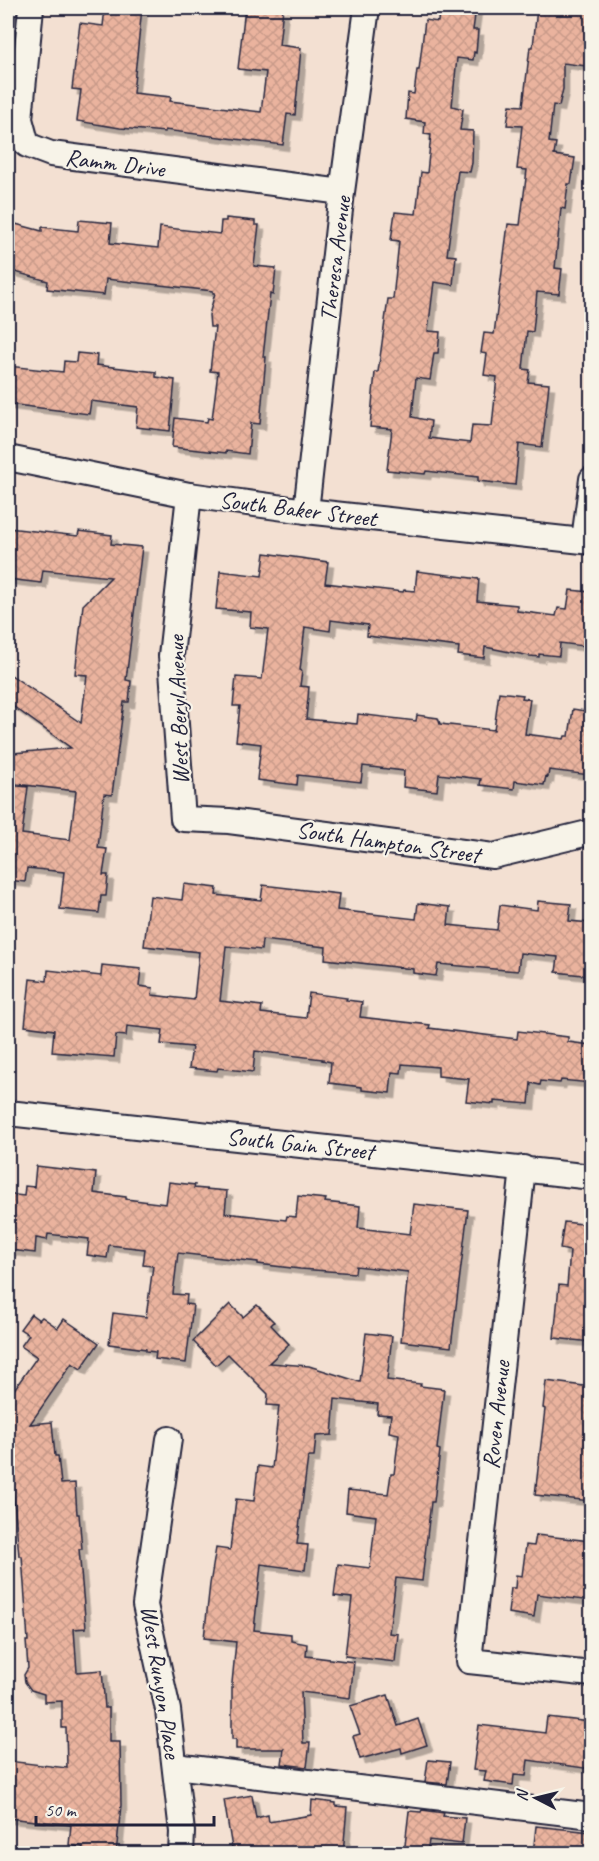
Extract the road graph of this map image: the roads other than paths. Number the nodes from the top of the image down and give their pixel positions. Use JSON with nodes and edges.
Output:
{"nodes":[{"id":1,"x":31,"y":8,"type":"edge"},
{"id":2,"x":367,"y":8,"type":"edge"},
{"id":3,"x":342,"y":192,"type":"junction"},
{"id":4,"x":8,"y":458,"type":"edge"},
{"id":5,"x":591,"y":479,"type":"edge"},
{"id":6,"x":189,"y":495,"type":"junction"},
{"id":7,"x":306,"y":511,"type":"junction"},
{"id":8,"x":588,"y":541,"type":"edge"},
{"id":9,"x":183,"y":819,"type":"joint"},
{"id":10,"x":591,"y":832,"type":"edge"},
{"id":11,"x":8,"y":1113,"type":"edge"},
{"id":12,"x":523,"y":1168,"type":"junction"},
{"id":13,"x":591,"y":1177,"type":"edge"},
{"id":14,"x":169,"y":1439,"type":"dead end"},
{"id":15,"x":591,"y":1674,"type":"edge"},
{"id":16,"x":175,"y":1766,"type":"junction"},
{"id":17,"x":591,"y":1816,"type":"edge"},
{"id":18,"x":181,"y":1854,"type":"edge"}],
"edges":[{"from":1,"to":3,"type":"street","name":"Ramm Drive"},
{"from":2,"to":3,"type":"street","name":"Theresa Avenue"},
{"from":3,"to":7,"type":"street","name":"Theresa Avenue"},
{"from":4,"to":6,"type":"street","name":"South Baker Street"},
{"from":5,"to":8,"type":"street"},
{"from":6,"to":7,"type":"street","name":"South Baker Street"},
{"from":6,"to":9,"type":"street","name":"West Beryl Avenue"},
{"from":7,"to":8,"type":"street","name":"South Baker Street"},
{"from":9,"to":10,"type":"street","name":"South Hampton Street"},
{"from":11,"to":12,"type":"street","name":"South Gain Street"},
{"from":12,"to":13,"type":"street","name":"South Gain Street"},
{"from":12,"to":15,"type":"street","name":"Roven Avenue"},
{"from":14,"to":16,"type":"street","name":"West Runyon Place"},
{"from":16,"to":17,"type":"street"},
{"from":16,"to":18,"type":"street","name":"West Runyon Place"}]}
